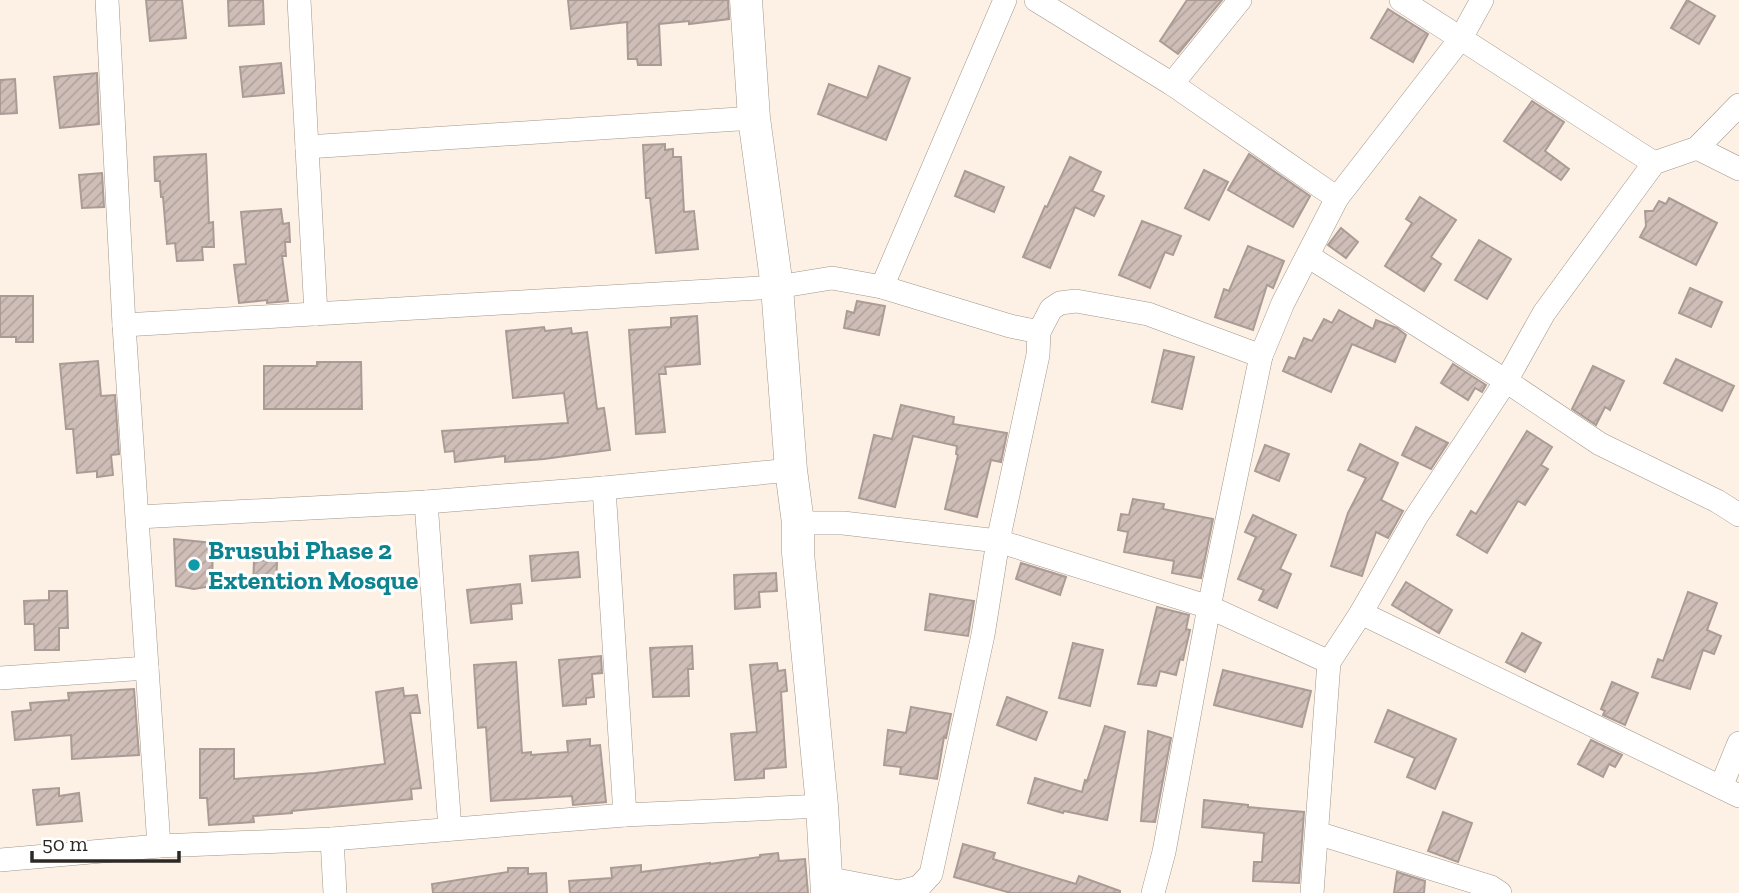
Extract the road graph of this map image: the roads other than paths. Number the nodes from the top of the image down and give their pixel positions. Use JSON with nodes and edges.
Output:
{"nodes":[{"id":1,"x":107,"y":0,"type":"edge"},
{"id":2,"x":299,"y":0,"type":"edge"},
{"id":3,"x":746,"y":0,"type":"edge"},
{"id":4,"x":1005,"y":0,"type":"edge"},
{"id":5,"x":1036,"y":0,"type":"edge"},
{"id":6,"x":1240,"y":0,"type":"edge"},
{"id":7,"x":1401,"y":0,"type":"edge"},
{"id":8,"x":1482,"y":0,"type":"edge"},
{"id":9,"x":1461,"y":38,"type":"junction"},
{"id":10,"x":1172,"y":84,"type":"junction"},
{"id":11,"x":1739,"y":105,"type":"edge"},
{"id":12,"x":754,"y":118,"type":"junction"},
{"id":13,"x":307,"y":147,"type":"junction"},
{"id":14,"x":1697,"y":148,"type":"junction"},
{"id":15,"x":1654,"y":163,"type":"junction"},
{"id":16,"x":1739,"y":169,"type":"edge"},
{"id":17,"x":1337,"y":198,"type":"junction"},
{"id":18,"x":1308,"y":256,"type":"junction"},
{"id":19,"x":777,"y":287,"type":"junction"},
{"id":20,"x":882,"y":287,"type":"junction"},
{"id":21,"x":316,"y":314,"type":"junction"},
{"id":22,"x":124,"y":324,"type":"junction"},
{"id":23,"x":1039,"y":332,"type":"junction"},
{"id":24,"x":1261,"y":356,"type":"junction"},
{"id":25,"x":1506,"y":381,"type":"junction"},
{"id":26,"x":791,"y":470,"type":"junction"},
{"id":27,"x":604,"y":488,"type":"junction"},
{"id":28,"x":426,"y":502,"type":"junction"},
{"id":29,"x":1739,"y":515,"type":"edge"},
{"id":30,"x":138,"y":517,"type":"junction"},
{"id":31,"x":799,"y":523,"type":"junction"},
{"id":32,"x":998,"y":541,"type":"junction"},
{"id":33,"x":1209,"y":607,"type":"junction"},
{"id":34,"x":1361,"y":613,"type":"junction"},
{"id":35,"x":1329,"y":662,"type":"junction"},
{"id":36,"x":147,"y":668,"type":"junction"},
{"id":37,"x":0,"y":678,"type":"edge"},
{"id":38,"x":1739,"y":743,"type":"edge"},
{"id":39,"x":1730,"y":792,"type":"edge"},
{"id":40,"x":821,"y":806,"type":"junction"},
{"id":41,"x":625,"y":815,"type":"junction"},
{"id":42,"x":450,"y":829,"type":"junction"},
{"id":43,"x":1317,"y":833,"type":"junction"},
{"id":44,"x":331,"y":839,"type":"junction"},
{"id":45,"x":159,"y":846,"type":"junction"},
{"id":46,"x":0,"y":860,"type":"edge"},
{"id":47,"x":827,"y":886,"type":"edge"},
{"id":48,"x":335,"y":893,"type":"edge"},
{"id":49,"x":1153,"y":893,"type":"edge"},
{"id":50,"x":1312,"y":893,"type":"edge"},
{"id":51,"x":1500,"y":893,"type":"edge"}],
"edges":[{"from":1,"to":22,"type":"street"},
{"from":2,"to":13,"type":"street"},
{"from":3,"to":12,"type":"street"},
{"from":4,"to":20,"type":"street"},
{"from":5,"to":10,"type":"street"},
{"from":6,"to":10,"type":"street"},
{"from":7,"to":9,"type":"street"},
{"from":8,"to":9,"type":"street"},
{"from":9,"to":15,"type":"street"},
{"from":9,"to":17,"type":"street"},
{"from":10,"to":17,"type":"street"},
{"from":11,"to":14,"type":"street"},
{"from":12,"to":13,"type":"street"},
{"from":12,"to":19,"type":"street"},
{"from":13,"to":21,"type":"street"},
{"from":14,"to":15,"type":"street"},
{"from":14,"to":16,"type":"street"},
{"from":15,"to":25,"type":"street"},
{"from":17,"to":18,"type":"street"},
{"from":18,"to":24,"type":"street"},
{"from":18,"to":25,"type":"street"},
{"from":19,"to":20,"type":"street"},
{"from":19,"to":21,"type":"street"},
{"from":19,"to":26,"type":"street"},
{"from":20,"to":23,"type":"street"},
{"from":21,"to":22,"type":"street"},
{"from":22,"to":30,"type":"street"},
{"from":23,"to":24,"type":"street"},
{"from":23,"to":32,"type":"street"},
{"from":24,"to":33,"type":"street"},
{"from":25,"to":29,"type":"street"},
{"from":25,"to":34,"type":"street"},
{"from":26,"to":27,"type":"street"},
{"from":26,"to":31,"type":"street"},
{"from":27,"to":28,"type":"street"},
{"from":27,"to":41,"type":"street"},
{"from":28,"to":30,"type":"street"},
{"from":28,"to":42,"type":"street"},
{"from":30,"to":36,"type":"street"},
{"from":31,"to":32,"type":"street"},
{"from":31,"to":40,"type":"street"},
{"from":32,"to":33,"type":"street"},
{"from":32,"to":47,"type":"street"},
{"from":33,"to":35,"type":"street"},
{"from":33,"to":49,"type":"street"},
{"from":34,"to":35,"type":"street"},
{"from":34,"to":39,"type":"street"},
{"from":35,"to":43,"type":"street"},
{"from":36,"to":37,"type":"street"},
{"from":36,"to":45,"type":"street"},
{"from":38,"to":39,"type":"street"},
{"from":40,"to":41,"type":"street"},
{"from":40,"to":47,"type":"street"},
{"from":41,"to":42,"type":"street"},
{"from":42,"to":44,"type":"street"},
{"from":43,"to":50,"type":"street"},
{"from":43,"to":51,"type":"street"},
{"from":44,"to":45,"type":"street"},
{"from":44,"to":48,"type":"street"},
{"from":45,"to":46,"type":"street"}]}
